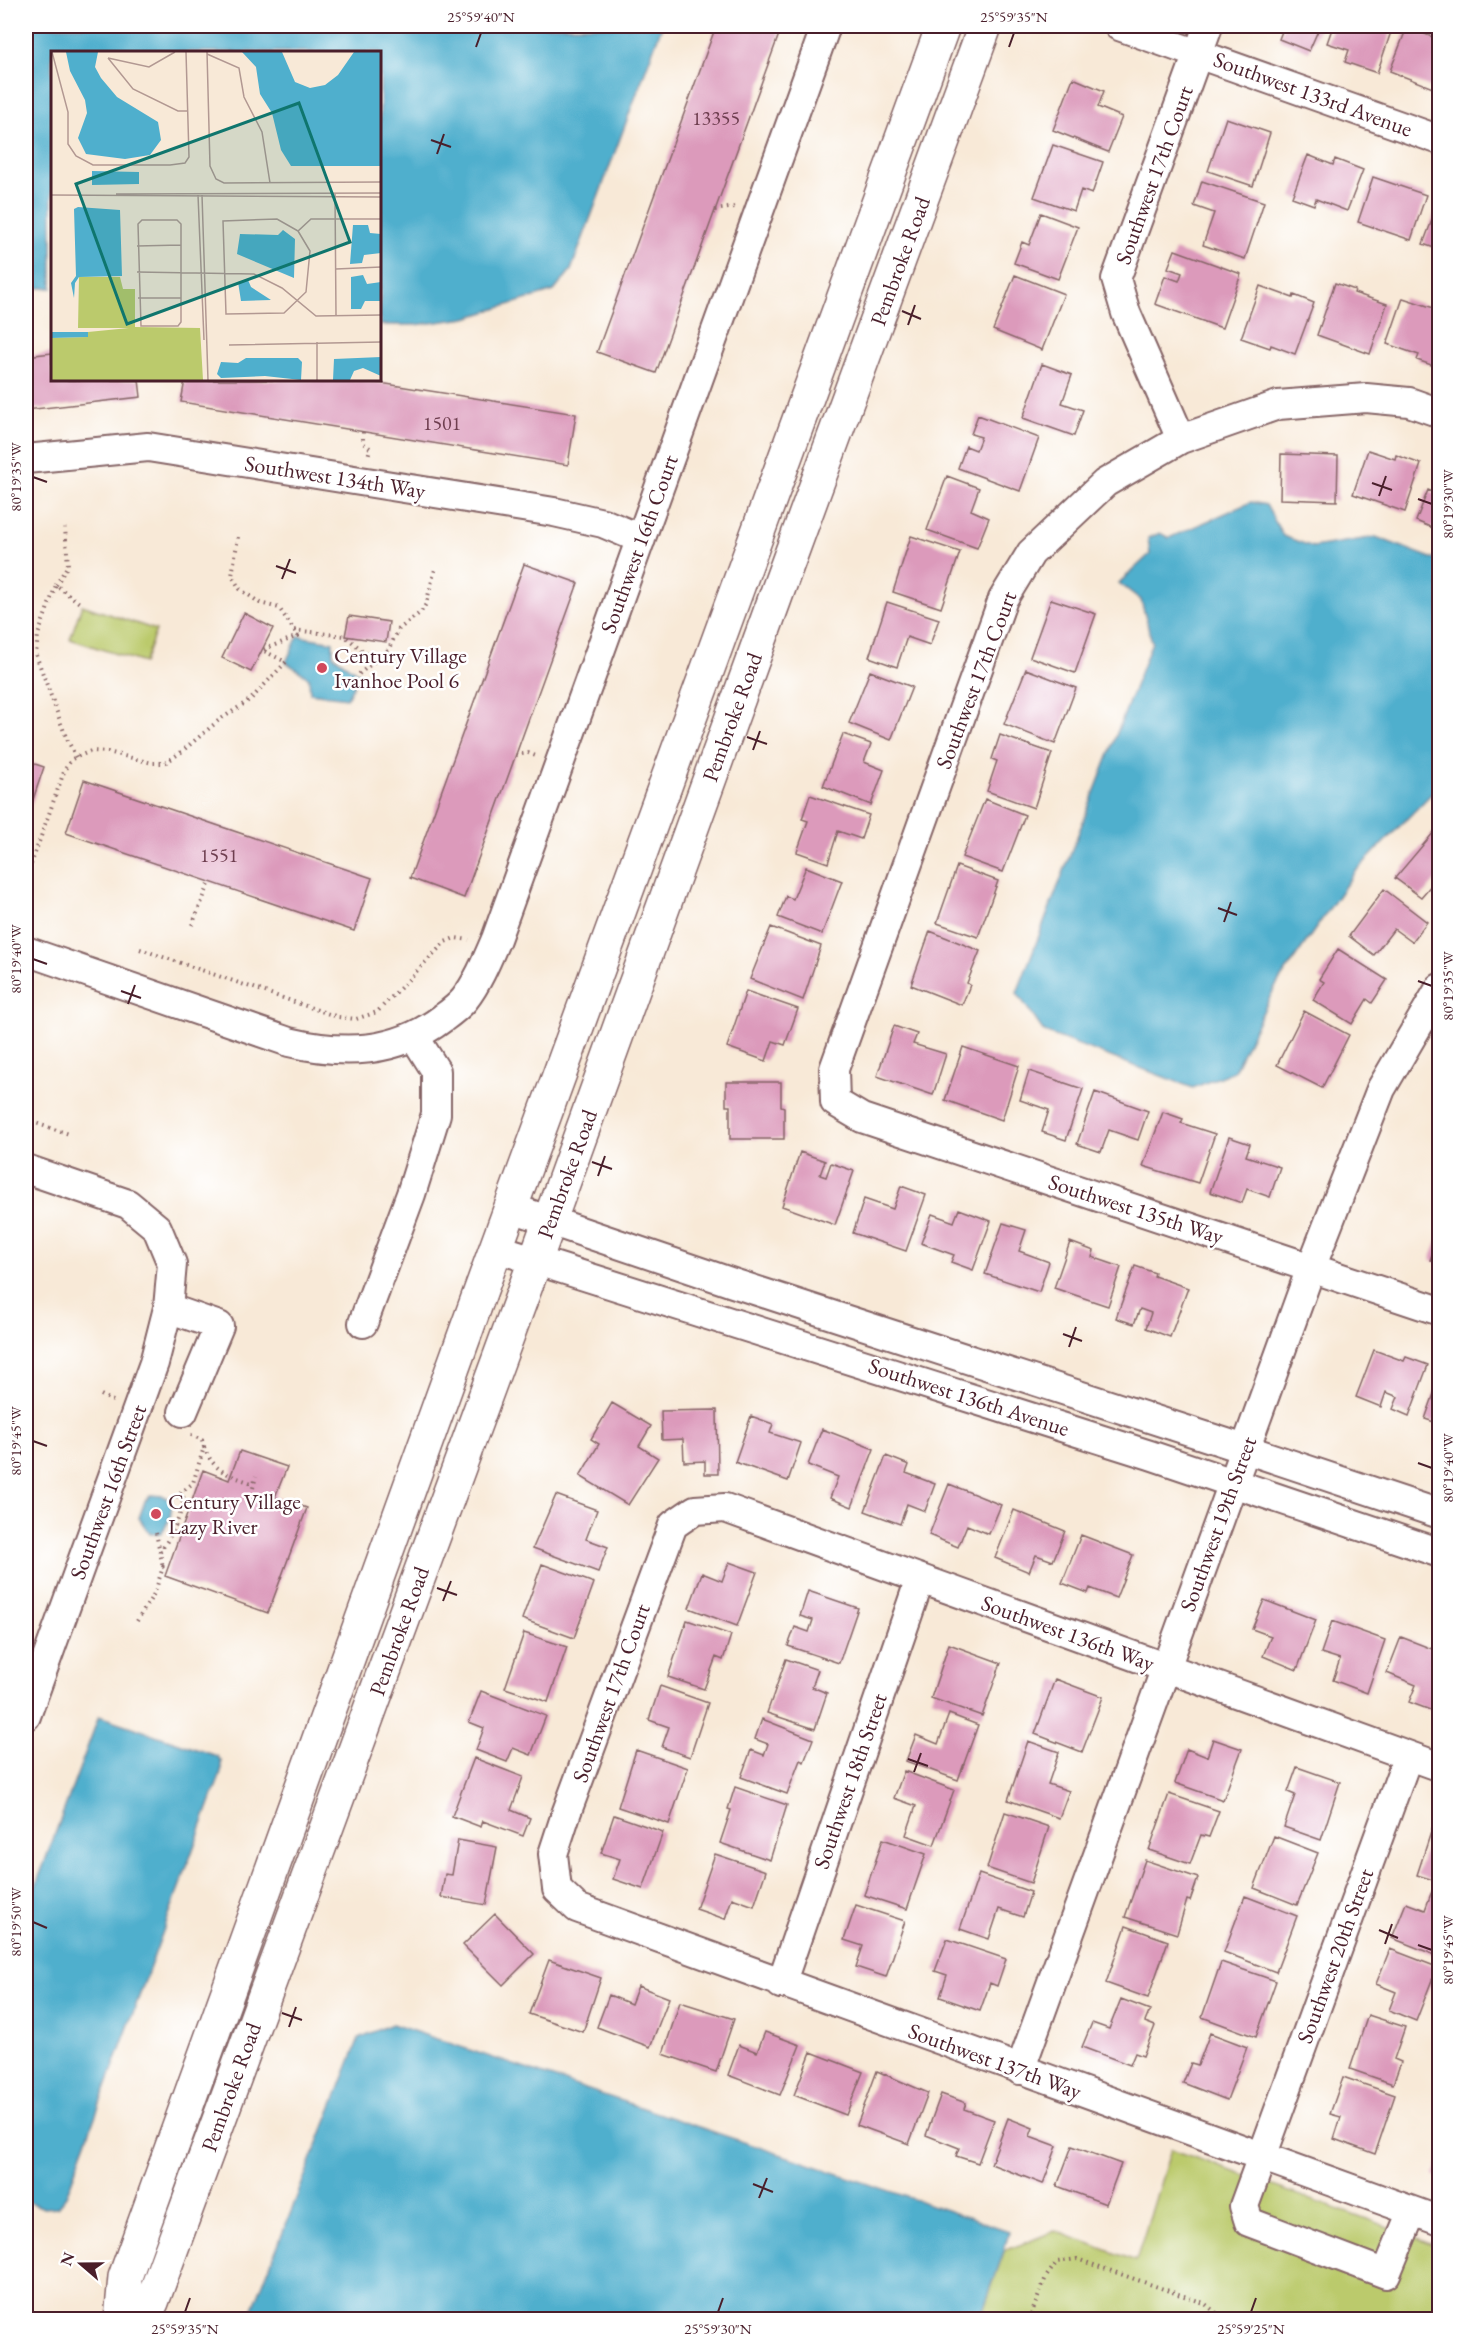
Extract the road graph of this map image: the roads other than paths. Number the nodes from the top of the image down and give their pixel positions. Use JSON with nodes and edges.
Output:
{"nodes":[{"id":1,"x":826,"y":26,"type":"edge"},
{"id":2,"x":943,"y":26,"type":"edge"},
{"id":3,"x":985,"y":26,"type":"edge"},
{"id":4,"x":1119,"y":26,"type":"edge"},
{"id":5,"x":1208,"y":26,"type":"edge"},
{"id":6,"x":1198,"y":53,"type":"junction"},
{"id":7,"x":1440,"y":140,"type":"edge"},
{"id":8,"x":1440,"y":413,"type":"edge"},
{"id":9,"x":1181,"y":439,"type":"junction"},
{"id":10,"x":26,"y":459,"type":"edge"},
{"id":11,"x":641,"y":539,"type":"junction"},
{"id":12,"x":26,"y":951,"type":"edge"},
{"id":13,"x":1440,"y":988,"type":"edge"},
{"id":14,"x":414,"y":1036,"type":"junction"},
{"id":15,"x":835,"y":1102,"type":"joint"},
{"id":16,"x":26,"y":1169,"type":"edge"},
{"id":17,"x":512,"y":1208,"type":"junction"},
{"id":18,"x":550,"y":1220,"type":"junction"},
{"id":19,"x":496,"y":1248,"type":"junction"},
{"id":20,"x":536,"y":1262,"type":"junction"},
{"id":21,"x":1311,"y":1268,"type":"junction"},
{"id":22,"x":168,"y":1308,"type":"junction"},
{"id":23,"x":1440,"y":1311,"type":"edge"},
{"id":24,"x":363,"y":1323,"type":"dead end"},
{"id":25,"x":183,"y":1422,"type":"road end"},
{"id":26,"x":1245,"y":1449,"type":"junction"},
{"id":27,"x":1233,"y":1483,"type":"junction"},
{"id":28,"x":695,"y":1510,"type":"joint"},
{"id":29,"x":1440,"y":1514,"type":"edge"},
{"id":30,"x":1440,"y":1553,"type":"edge"},
{"id":31,"x":920,"y":1579,"type":"junction"},
{"id":32,"x":1166,"y":1668,"type":"junction"},
{"id":33,"x":26,"y":1716,"type":"edge"},
{"id":34,"x":1408,"y":1756,"type":"junction"},
{"id":35,"x":1440,"y":1767,"type":"edge"},
{"id":36,"x":557,"y":1889,"type":"joint"},
{"id":37,"x":781,"y":1984,"type":"junction"},
{"id":38,"x":1020,"y":2070,"type":"junction"},
{"id":39,"x":1261,"y":2157,"type":"junction"},
{"id":40,"x":1412,"y":2211,"type":"junction"},
{"id":41,"x":1440,"y":2221,"type":"edge"},
{"id":42,"x":121,"y":2319,"type":"edge"},
{"id":43,"x":140,"y":2319,"type":"edge"}],
"edges":[{"from":1,"to":11,"type":"street","name":"Southwest 16th Court"},
{"from":2,"to":17,"type":"main road","name":"Pembroke Road"},
{"from":3,"to":18,"type":"main road","name":"Pembroke Road"},
{"from":4,"to":6,"type":"street","name":"Southwest 133rd Avenue"},
{"from":5,"to":6,"type":"street","name":"Southwest 17th Court"},
{"from":6,"to":7,"type":"street","name":"Southwest 133rd Avenue"},
{"from":6,"to":9,"type":"street","name":"Southwest 17th Court"},
{"from":8,"to":9,"type":"street"},
{"from":9,"to":15,"type":"street","name":"Southwest 17th Court"},
{"from":10,"to":11,"type":"street","name":"Southwest 134th Way"},
{"from":11,"to":14,"type":"street","name":"Southwest 16th Court"},
{"from":12,"to":14,"type":"street","name":"Southwest 16th Court"},
{"from":13,"to":21,"type":"street","name":"Southwest 19th Street"},
{"from":14,"to":24,"type":"street"},
{"from":15,"to":21,"type":"street","name":"Southwest 135th Way"},
{"from":16,"to":22,"type":"street","name":"Southwest 16th Street"},
{"from":17,"to":18,"type":"street","name":"Southwest 136th Avenue"},
{"from":17,"to":19,"type":"main road","name":"Pembroke Road"},
{"from":18,"to":20,"type":"main road","name":"Pembroke Road"},
{"from":18,"to":26,"type":"street","name":"Southwest 136th Avenue"},
{"from":19,"to":20,"type":"street","name":"Southwest 136th Avenue"},
{"from":19,"to":42,"type":"main road","name":"Pembroke Road"},
{"from":20,"to":27,"type":"street","name":"Southwest 136th Avenue"},
{"from":20,"to":43,"type":"main road","name":"Pembroke Road"},
{"from":21,"to":23,"type":"street","name":"Southwest 135th Way"},
{"from":21,"to":26,"type":"street","name":"Southwest 19th Street"},
{"from":22,"to":25,"type":"street"},
{"from":22,"to":33,"type":"street","name":"Southwest 16th Street"},
{"from":26,"to":27,"type":"street","name":"Southwest 19th Street"},
{"from":26,"to":29,"type":"street","name":"Southwest 136th Avenue"},
{"from":27,"to":30,"type":"street","name":"Southwest 136th Avenue"},
{"from":27,"to":32,"type":"street","name":"Southwest 19th Street"},
{"from":28,"to":31,"type":"street","name":"Southwest 136th Way"},
{"from":28,"to":36,"type":"street","name":"Southwest 17th Court"},
{"from":31,"to":32,"type":"street","name":"Southwest 136th Way"},
{"from":31,"to":37,"type":"street","name":"Southwest 18th Street"},
{"from":32,"to":34,"type":"street","name":"Southwest 136th Way"},
{"from":32,"to":38,"type":"street","name":"Southwest 19th Street"},
{"from":34,"to":35,"type":"street","name":"Southwest 136th Way"},
{"from":34,"to":39,"type":"street","name":"Southwest 20th Street"},
{"from":36,"to":37,"type":"street","name":"Southwest 137th Way"},
{"from":37,"to":38,"type":"street","name":"Southwest 137th Way"},
{"from":38,"to":39,"type":"street","name":"Southwest 137th Way"},
{"from":39,"to":40,"type":"street","name":"Southwest 137th Way"},
{"from":39,"to":40,"type":"street","name":"Southwest 20th Street"},
{"from":40,"to":41,"type":"street","name":"Southwest 137th Way"}]}
